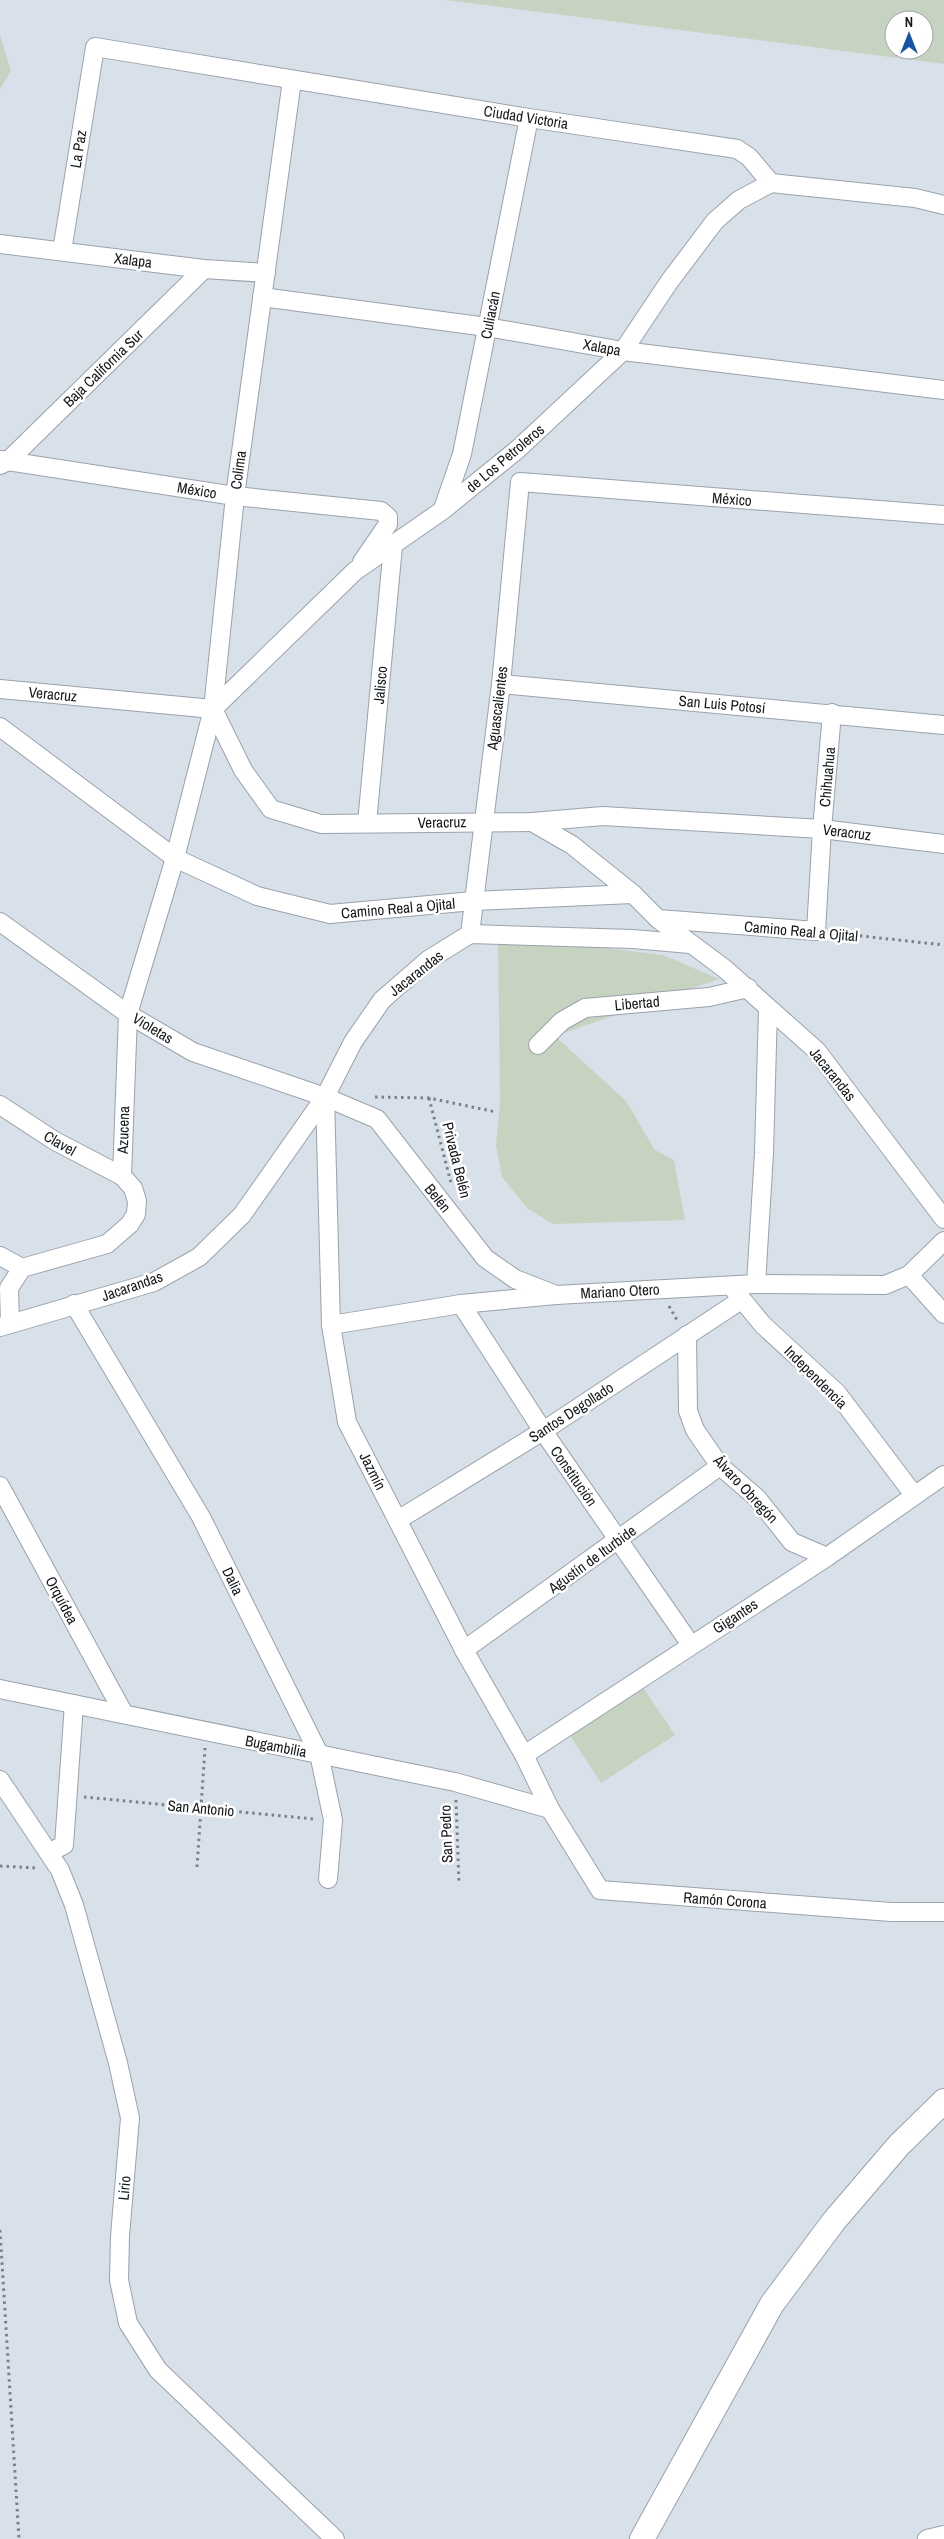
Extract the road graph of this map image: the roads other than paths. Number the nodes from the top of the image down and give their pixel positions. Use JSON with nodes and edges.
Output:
{"nodes":[{"id":1,"x":95,"y":47,"type":"joint"},
{"id":2,"x":292,"y":80,"type":"junction"},
{"id":3,"x":529,"y":118,"type":"junction"},
{"id":4,"x":771,"y":183,"type":"junction"},
{"id":5,"x":944,"y":205,"type":"edge"},
{"id":6,"x":0,"y":244,"type":"edge"},
{"id":7,"x":62,"y":251,"type":"junction"},
{"id":8,"x":204,"y":269,"type":"junction"},
{"id":9,"x":266,"y":273,"type":"junction"},
{"id":10,"x":262,"y":297,"type":"junction"},
{"id":11,"x":487,"y":327,"type":"junction"},
{"id":12,"x":624,"y":351,"type":"junction"},
{"id":13,"x":944,"y":390,"type":"edge"},
{"id":14,"x":3,"y":462,"type":"edge"},
{"id":15,"x":520,"y":482,"type":"joint"},
{"id":16,"x":235,"y":496,"type":"junction"},
{"id":17,"x":443,"y":510,"type":"junction"},
{"id":18,"x":944,"y":515,"type":"edge"},
{"id":19,"x":393,"y":546,"type":"junction"},
{"id":20,"x":355,"y":571,"type":"junction"},
{"id":21,"x":501,"y":684,"type":"junction"},
{"id":22,"x":0,"y":689,"type":"edge"},
{"id":23,"x":213,"y":709,"type":"junction"},
{"id":24,"x":832,"y":714,"type":"junction"},
{"id":25,"x":944,"y":725,"type":"edge"},
{"id":26,"x":0,"y":727,"type":"edge"},
{"id":27,"x":483,"y":821,"type":"junction"},
{"id":28,"x":532,"y":822,"type":"junction"},
{"id":29,"x":367,"y":823,"type":"junction"},
{"id":30,"x":822,"y":829,"type":"junction"},
{"id":31,"x":944,"y":844,"type":"edge"},
{"id":32,"x":175,"y":858,"type":"junction"},
{"id":33,"x":633,"y":894,"type":"junction"},
{"id":34,"x":473,"y":901,"type":"junction"},
{"id":35,"x":658,"y":920,"type":"junction"},
{"id":36,"x":0,"y":922,"type":"edge"},
{"id":37,"x":816,"y":930,"type":"joint"},
{"id":38,"x":470,"y":934,"type":"junction"},
{"id":39,"x":690,"y":944,"type":"junction"},
{"id":40,"x":748,"y":988,"type":"junction"},
{"id":41,"x":768,"y":1008,"type":"junction"},
{"id":42,"x":128,"y":1014,"type":"junction"},
{"id":43,"x":538,"y":1045,"type":"dead end"},
{"id":44,"x":325,"y":1097,"type":"junction"},
{"id":45,"x":0,"y":1105,"type":"edge"},
{"id":46,"x":122,"y":1176,"type":"junction"},
{"id":47,"x":944,"y":1218,"type":"edge"},
{"id":48,"x":944,"y":1242,"type":"edge"},
{"id":49,"x":0,"y":1256,"type":"edge"},
{"id":50,"x":22,"y":1268,"type":"junction"},
{"id":51,"x":909,"y":1274,"type":"junction"},
{"id":52,"x":756,"y":1284,"type":"junction"},
{"id":53,"x":736,"y":1293,"type":"junction"},
{"id":54,"x":556,"y":1295,"type":"junction"},
{"id":55,"x":74,"y":1304,"type":"junction"},
{"id":56,"x":461,"y":1304,"type":"junction"},
{"id":57,"x":944,"y":1314,"type":"edge"},
{"id":58,"x":5,"y":1325,"type":"edge"},
{"id":59,"x":331,"y":1325,"type":"junction"},
{"id":60,"x":687,"y":1335,"type":"junction"},
{"id":61,"x":543,"y":1431,"type":"junction"},
{"id":62,"x":720,"y":1466,"type":"junction"},
{"id":63,"x":944,"y":1475,"type":"edge"},
{"id":64,"x":0,"y":1486,"type":"edge"},
{"id":65,"x":914,"y":1496,"type":"junction"},
{"id":66,"x":398,"y":1520,"type":"junction"},
{"id":67,"x":619,"y":1540,"type":"junction"},
{"id":68,"x":827,"y":1557,"type":"junction"},
{"id":69,"x":691,"y":1645,"type":"junction"},
{"id":70,"x":464,"y":1650,"type":"junction"},
{"id":71,"x":0,"y":1689,"type":"edge"},
{"id":72,"x":74,"y":1704,"type":"junction"},
{"id":73,"x":124,"y":1714,"type":"junction"},
{"id":74,"x":319,"y":1754,"type":"junction"},
{"id":75,"x":524,"y":1754,"type":"junction"},
{"id":76,"x":0,"y":1780,"type":"edge"},
{"id":77,"x":550,"y":1809,"type":"junction"},
{"id":78,"x":50,"y":1852,"type":"junction"},
{"id":79,"x":328,"y":1879,"type":"dead end"},
{"id":80,"x":944,"y":1912,"type":"edge"},
{"id":81,"x":944,"y":2101,"type":"edge"},
{"id":82,"x":944,"y":2535,"type":"edge"},
{"id":83,"x":335,"y":2539,"type":"edge"},
{"id":84,"x":642,"y":2539,"type":"edge"},
{"id":85,"x":927,"y":2539,"type":"edge"}],
"edges":[{"from":1,"to":2,"type":"street","name":"Ciudad Victoria"},
{"from":1,"to":7,"type":"street","name":"La Paz"},
{"from":2,"to":3,"type":"street","name":"Ciudad Victoria"},
{"from":2,"to":9,"type":"street","name":"Colima"},
{"from":3,"to":4,"type":"street","name":"Ciudad Victoria"},
{"from":3,"to":11,"type":"street","name":"Culiacán"},
{"from":4,"to":5,"type":"street"},
{"from":4,"to":12,"type":"street","name":"de Los Petroleros"},
{"from":6,"to":7,"type":"street","name":"Xalapa"},
{"from":7,"to":8,"type":"street","name":"Xalapa"},
{"from":8,"to":9,"type":"street","name":"Xalapa"},
{"from":8,"to":14,"type":"street","name":"Baja California Sur"},
{"from":9,"to":10,"type":"street","name":"Colima"},
{"from":10,"to":11,"type":"street","name":"Xalapa"},
{"from":10,"to":16,"type":"street","name":"Colima"},
{"from":11,"to":12,"type":"street","name":"Xalapa"},
{"from":11,"to":17,"type":"street","name":"Culiacán"},
{"from":12,"to":13,"type":"street","name":"Xalapa"},
{"from":12,"to":17,"type":"street","name":"de Los Petroleros"},
{"from":14,"to":16,"type":"street","name":"México"},
{"from":15,"to":18,"type":"street","name":"México"},
{"from":15,"to":21,"type":"street","name":"Aguascalientes"},
{"from":16,"to":20,"type":"street","name":"México"},
{"from":16,"to":23,"type":"street","name":"Colima"},
{"from":17,"to":19,"type":"street","name":"de Los Petroleros"},
{"from":19,"to":20,"type":"street","name":"de Los Petroleros"},
{"from":19,"to":29,"type":"street","name":"Jalisco"},
{"from":20,"to":23,"type":"street","name":"de Los Petroleros"},
{"from":21,"to":24,"type":"street","name":"San Luis Potosí"},
{"from":21,"to":27,"type":"street","name":"Aguascalientes"},
{"from":22,"to":23,"type":"street","name":"Veracruz"},
{"from":23,"to":29,"type":"street","name":"Veracruz"},
{"from":23,"to":32,"type":"street","name":"Colima"},
{"from":24,"to":25,"type":"street","name":"San Luis Potosí"},
{"from":24,"to":30,"type":"street","name":"Chihuahua"},
{"from":26,"to":32,"type":"street","name":"Camino Real a Ojital"},
{"from":27,"to":28,"type":"street","name":"Veracruz"},
{"from":27,"to":29,"type":"street","name":"Veracruz"},
{"from":27,"to":34,"type":"street","name":"Aguascalientes"},
{"from":28,"to":30,"type":"street","name":"Veracruz"},
{"from":28,"to":33,"type":"street"},
{"from":30,"to":31,"type":"street","name":"Veracruz"},
{"from":30,"to":37,"type":"street","name":"Chihuahua"},
{"from":32,"to":34,"type":"street","name":"Camino Real a Ojital"},
{"from":32,"to":42,"type":"street","name":"Azucena"},
{"from":33,"to":34,"type":"street","name":"Camino Real a Ojital"},
{"from":33,"to":35,"type":"street"},
{"from":34,"to":38,"type":"street","name":"Aguascalientes"},
{"from":35,"to":37,"type":"street","name":"Camino Real a Ojital"},
{"from":35,"to":39,"type":"street"},
{"from":36,"to":42,"type":"street","name":"Violetas"},
{"from":38,"to":39,"type":"street"},
{"from":38,"to":44,"type":"street","name":"Jacarandas"},
{"from":39,"to":40,"type":"street","name":"Jacarandas"},
{"from":40,"to":41,"type":"street","name":"Jacarandas"},
{"from":40,"to":43,"type":"street","name":"Libertad"},
{"from":41,"to":47,"type":"street","name":"Jacarandas"},
{"from":41,"to":52,"type":"street"},
{"from":42,"to":44,"type":"street","name":"Violetas"},
{"from":42,"to":46,"type":"street","name":"Azucena"},
{"from":44,"to":54,"type":"street","name":"Belén"},
{"from":44,"to":55,"type":"street","name":"Jacarandas"},
{"from":44,"to":59,"type":"street","name":"Jazmín"},
{"from":45,"to":46,"type":"street","name":"Clavel"},
{"from":46,"to":50,"type":"street","name":"Azucena"},
{"from":48,"to":51,"type":"street","name":"Mariano Otero"},
{"from":49,"to":50,"type":"street"},
{"from":50,"to":58,"type":"street"},
{"from":51,"to":52,"type":"street","name":"Mariano Otero"},
{"from":51,"to":57,"type":"street"},
{"from":52,"to":53,"type":"street","name":"Mariano Otero"},
{"from":53,"to":54,"type":"street","name":"Mariano Otero"},
{"from":53,"to":60,"type":"street","name":"Santos Degollado"},
{"from":53,"to":65,"type":"street","name":"Independencia"},
{"from":54,"to":56,"type":"street","name":"Mariano Otero"},
{"from":55,"to":58,"type":"street","name":"Jacarandas"},
{"from":55,"to":74,"type":"street","name":"Dalia"},
{"from":56,"to":59,"type":"street","name":"Mariano Otero"},
{"from":56,"to":61,"type":"street","name":"Constitución"},
{"from":59,"to":66,"type":"street","name":"Jazmín"},
{"from":60,"to":61,"type":"street","name":"Santos Degollado"},
{"from":60,"to":62,"type":"street","name":"Álvaro Obregón"},
{"from":61,"to":66,"type":"street","name":"Santos Degollado"},
{"from":61,"to":67,"type":"street","name":"Constitución"},
{"from":62,"to":67,"type":"street","name":"Agustín de Iturbide"},
{"from":62,"to":68,"type":"street","name":"Álvaro Obregón"},
{"from":63,"to":65,"type":"street","name":"Gigantes"},
{"from":64,"to":73,"type":"street","name":"Orquídea"},
{"from":65,"to":68,"type":"street","name":"Gigantes"},
{"from":66,"to":70,"type":"street","name":"Jazmín"},
{"from":67,"to":69,"type":"street","name":"Constitución"},
{"from":67,"to":70,"type":"street","name":"Agustín de Iturbide"},
{"from":68,"to":69,"type":"street","name":"Gigantes"},
{"from":69,"to":75,"type":"street","name":"Gigantes"},
{"from":70,"to":75,"type":"street","name":"Jazmín"},
{"from":71,"to":72,"type":"street","name":"Bugambilia"},
{"from":72,"to":73,"type":"street","name":"Bugambilia"},
{"from":72,"to":78,"type":"street"},
{"from":73,"to":74,"type":"street","name":"Bugambilia"},
{"from":74,"to":77,"type":"street","name":"Bugambilia"},
{"from":74,"to":79,"type":"street","name":"Dalia"},
{"from":75,"to":77,"type":"street","name":"Jazmín"},
{"from":76,"to":78,"type":"street","name":"Lirio"},
{"from":77,"to":80,"type":"street","name":"Ramón Corona"},
{"from":78,"to":83,"type":"street","name":"Lirio"},
{"from":81,"to":84,"type":"main road"},
{"from":82,"to":85,"type":"street"}]}
